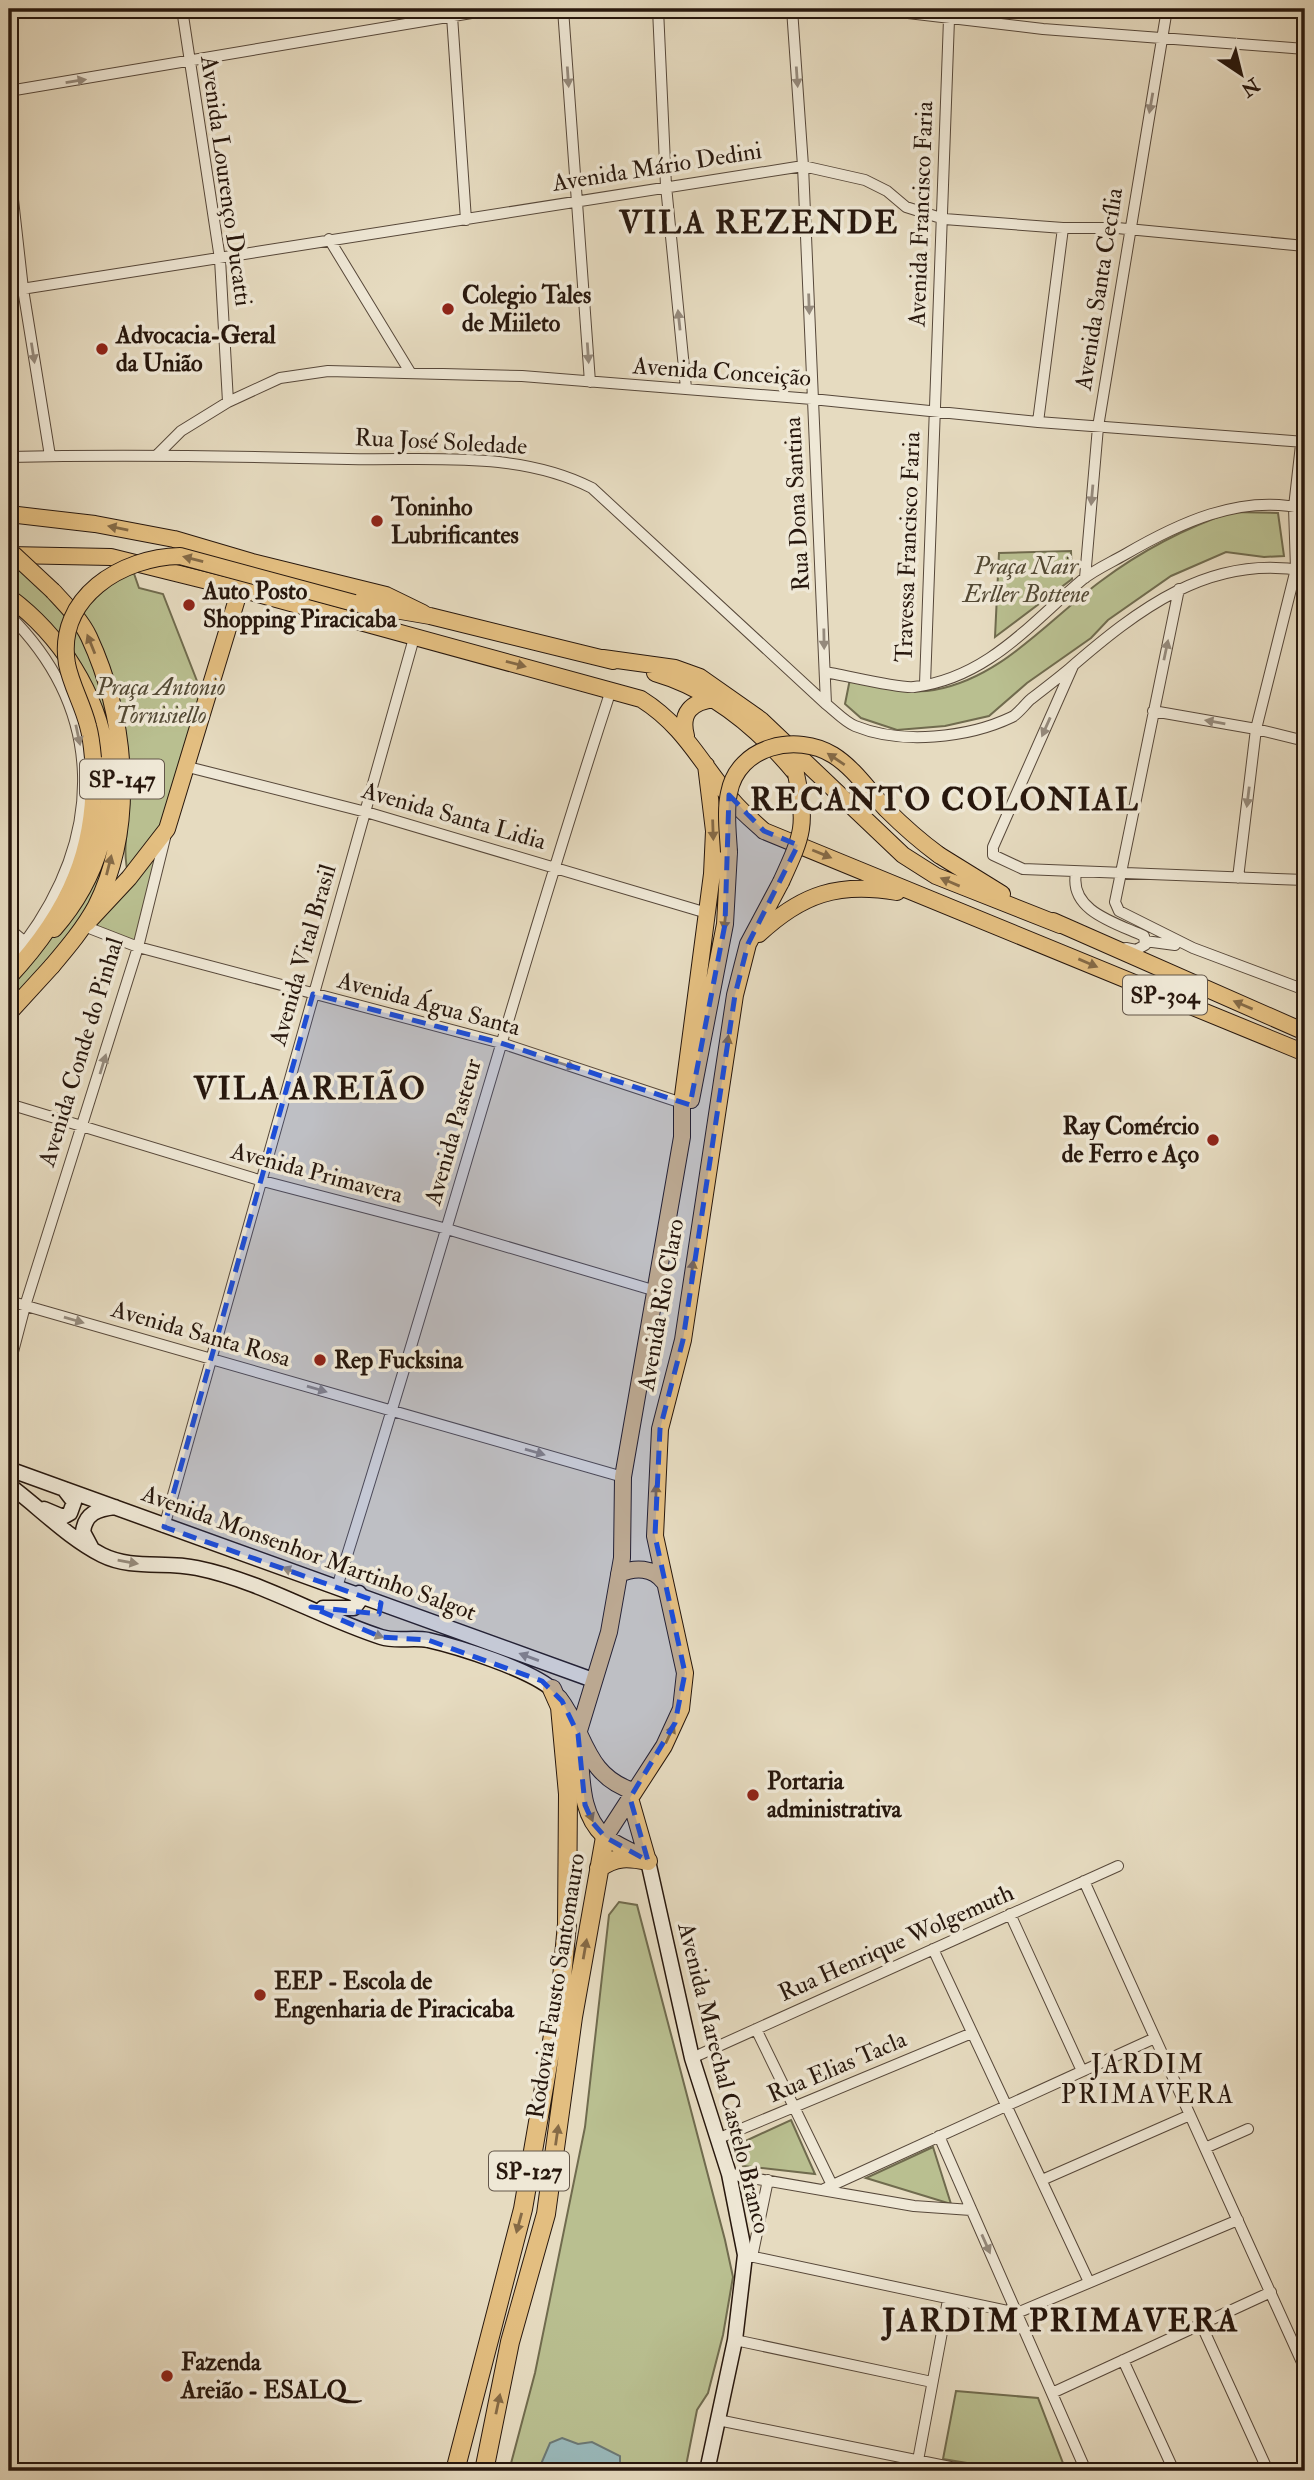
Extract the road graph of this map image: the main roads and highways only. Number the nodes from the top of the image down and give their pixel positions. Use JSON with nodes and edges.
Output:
{"nodes":[{"id":1,"x":9,"y":514,"type":"edge"},
{"id":2,"x":9,"y":552,"type":"edge"},
{"id":3,"x":240,"y":589,"type":"junction"},
{"id":4,"x":9,"y":597,"type":"edge"},
{"id":5,"x":430,"y":616,"type":"junction"},
{"id":6,"x":603,"y":658,"type":"junction"},
{"id":7,"x":714,"y":699,"type":"junction"},
{"id":8,"x":686,"y":736,"type":"junction"},
{"id":9,"x":705,"y":763,"type":"junction"},
{"id":10,"x":924,"y":896,"type":"junction"},
{"id":11,"x":85,"y":924,"type":"junction"},
{"id":12,"x":1060,"y":925,"type":"junction"},
{"id":13,"x":748,"y":944,"type":"junction"},
{"id":14,"x":30,"y":946,"type":"junction"},
{"id":15,"x":9,"y":977,"type":"edge"},
{"id":16,"x":9,"y":1013,"type":"edge"},
{"id":17,"x":1305,"y":1032,"type":"edge"},
{"id":18,"x":1304,"y":1052,"type":"edge"},
{"id":19,"x":682,"y":1137,"type":"junction"},
{"id":20,"x":9,"y":1469,"type":"edge"},
{"id":21,"x":9,"y":1485,"type":"edge"},
{"id":22,"x":64,"y":1489,"type":"junction"},
{"id":23,"x":31,"y":1501,"type":"junction"},
{"id":24,"x":116,"y":1506,"type":"junction"},
{"id":25,"x":91,"y":1547,"type":"junction"},
{"id":26,"x":619,"y":1574,"type":"junction"},
{"id":27,"x":664,"y":1582,"type":"junction"},
{"id":28,"x":359,"y":1593,"type":"junction"},
{"id":29,"x":311,"y":1607,"type":"junction"},
{"id":30,"x":593,"y":1680,"type":"junction"},
{"id":31,"x":552,"y":1689,"type":"junction"},
{"id":32,"x":578,"y":1734,"type":"junction"},
{"id":33,"x":568,"y":1794,"type":"junction"},
{"id":34,"x":631,"y":1794,"type":"junction"},
{"id":35,"x":605,"y":1837,"type":"junction"},
{"id":36,"x":648,"y":1861,"type":"junction"},
{"id":37,"x":599,"y":1868,"type":"junction"},
{"id":38,"x":455,"y":2471,"type":"edge"},
{"id":39,"x":484,"y":2471,"type":"edge"},
{"id":40,"x":707,"y":2471,"type":"edge"}],
"edges":[{"from":5,"to":1,"type":"main road","one_way":true},
{"from":2,"to":3,"type":"main road"},
{"from":11,"to":2,"type":"main road","number":"SP-147","one_way":true,"bridge":true},
{"from":3,"to":8,"type":"main road","one_way":true},
{"from":3,"to":11,"type":"main road","name":"Avenida Conde do Pinhal"},
{"from":4,"to":14,"type":"main road","number":"SP-147"},
{"from":5,"to":6,"type":"main road"},
{"from":5,"to":14,"type":"main road","one_way":true,"bridge":true},
{"from":6,"to":7,"type":"main road"},
{"from":12,"to":6,"type":"main road","one_way":true},
{"from":7,"to":8,"type":"main road"},
{"from":7,"to":13,"type":"main road","name":"Avenida Rio Claro","bridge":true},
{"from":8,"to":9,"type":"main road"},
{"from":9,"to":10,"type":"main road","one_way":true},
{"from":9,"to":19,"type":"main road","name":"Avenida Rio Claro","one_way":true},
{"from":10,"to":13,"type":"main road"},
{"from":10,"to":18,"type":"main road","number":"SP-304","one_way":true},
{"from":11,"to":16,"type":"main road","number":"SP-147"},
{"from":17,"to":12,"type":"main road","number":"SP-304","one_way":true},
{"from":12,"to":19,"type":"main road","one_way":true,"bridge":true},
{"from":27,"to":13,"type":"main road","name":"Avenida Rio Claro","one_way":true},
{"from":14,"to":15,"type":"main road","number":"SP-147"},
{"from":19,"to":26,"type":"main road","name":"Avenida Rio Claro"},
{"from":20,"to":22,"type":"main road","name":"Avenida Monsenhor Martinho Salgot"},
{"from":21,"to":23,"type":"main road","name":"Avenida Monsenhor Martinho Salgot"},
{"from":22,"to":23,"type":"main road"},
{"from":22,"to":24,"type":"main road","name":"Avenida Monsenhor Martinho Salgot"},
{"from":23,"to":25,"type":"main road","name":"Avenida Monsenhor Martinho Salgot"},
{"from":24,"to":25,"type":"main road"},
{"from":28,"to":24,"type":"main road","name":"Avenida Monsenhor Martinho Salgot","one_way":true},
{"from":25,"to":29,"type":"main road","name":"Avenida Monsenhor Martinho Salgot","one_way":true},
{"from":26,"to":27,"type":"main road"},
{"from":26,"to":30,"type":"main road","name":"Avenida Rio Claro","number":"SP-127"},
{"from":34,"to":27,"type":"main road","name":"Avenida Rio Claro","number":"SP-127","one_way":true},
{"from":28,"to":29,"type":"main road"},
{"from":30,"to":28,"type":"main road","name":"Avenida Monsenhor Martinho Salgot","one_way":true},
{"from":29,"to":31,"type":"main road","name":"Avenida Monsenhor Martinho Salgot","one_way":true},
{"from":30,"to":32,"type":"main road","name":"Avenida Rio Claro","number":"SP-127"},
{"from":31,"to":32,"type":"main road"},
{"from":31,"to":33,"type":"highway","name":"Rodovia Fausto Santomauro"},
{"from":32,"to":33,"type":"main road","name":"Avenida Rio Claro","number":"SP-127"},
{"from":32,"to":34,"type":"main road"},
{"from":32,"to":35,"type":"main road","one_way":true},
{"from":33,"to":38,"type":"highway","name":"Rodovia Fausto Santomauro","number":"SP-127","one_way":true},
{"from":34,"to":35,"type":"main road","name":"Avenida Rio Claro","number":"SP-127"},
{"from":34,"to":36,"type":"main road"},
{"from":35,"to":36,"type":"main road"},
{"from":35,"to":37,"type":"highway","name":"Rodovia Fausto Santomauro","number":"SP-127"},
{"from":36,"to":37,"type":"highway"},
{"from":36,"to":40,"type":"main road","name":"Avenida Marechal Castelo Branco"},
{"from":39,"to":37,"type":"highway","name":"Rodovia Fausto Santomauro","number":"SP-127","one_way":true}]}
